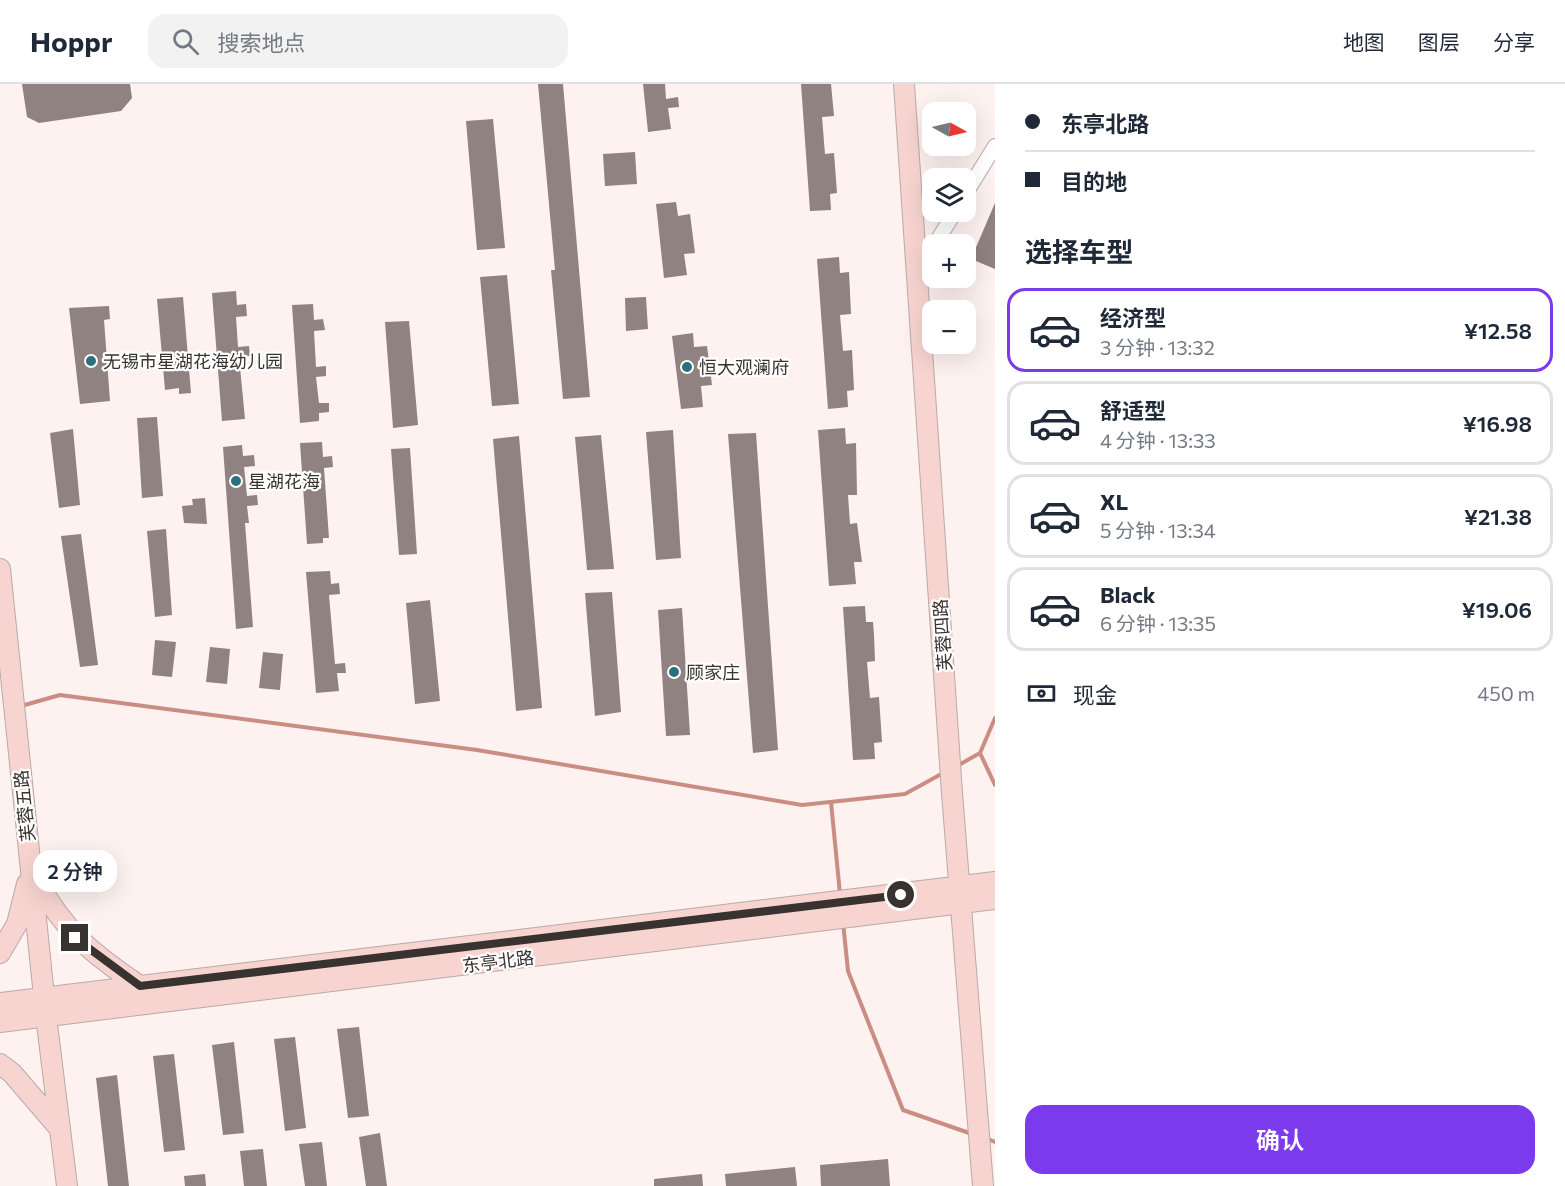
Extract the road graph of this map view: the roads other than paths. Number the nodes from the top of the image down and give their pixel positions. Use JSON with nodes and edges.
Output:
{"nodes":[{"id":1,"x":904,"y":84,"type":"edge"},
{"id":2,"x":995,"y":146,"type":"edge"},
{"id":3,"x":976,"y":177,"type":"edge"},
{"id":4,"x":922,"y":265,"type":"edge"},
{"id":5,"x":918,"y":271,"type":"junction"},
{"id":6,"x":0,"y":569,"type":"edge"},
{"id":7,"x":31,"y":870,"type":"junction"},
{"id":8,"x":995,"y":882,"type":"edge"},
{"id":9,"x":960,"y":895,"type":"junction"},
{"id":10,"x":995,"y":899,"type":"edge"},
{"id":11,"x":826,"y":911,"type":"junction"},
{"id":12,"x":0,"y":953,"type":"edge"},
{"id":13,"x":140,"y":986,"type":"junction"},
{"id":14,"x":0,"y":1003,"type":"edge"},
{"id":15,"x":45,"y":1007,"type":"junction"},
{"id":16,"x":0,"y":1022,"type":"edge"},
{"id":17,"x":0,"y":1064,"type":"edge"},
{"id":18,"x":60,"y":1129,"type":"junction"},
{"id":19,"x":67,"y":1186,"type":"edge"},
{"id":20,"x":983,"y":1186,"type":"edge"}],
"edges":[{"from":1,"to":5,"type":"main road","name":"芙蓉四路"},
{"from":2,"to":3,"type":"street"},
{"from":4,"to":5,"type":"street"},
{"from":5,"to":9,"type":"main road","name":"芙蓉四路"},
{"from":6,"to":7,"type":"main road","name":"芙蓉五路"},
{"from":7,"to":12,"type":"main road"},
{"from":7,"to":13,"type":"main road"},
{"from":7,"to":15,"type":"main road","name":"芙蓉五路"},
{"from":8,"to":9,"type":"main road","name":"东亭北路"},
{"from":9,"to":10,"type":"main road","name":"东亭北路"},
{"from":9,"to":11,"type":"main road","name":"东亭北路"},
{"from":9,"to":20,"type":"main road","name":"芙蓉四路"},
{"from":11,"to":13,"type":"main road","name":"东亭北路"},
{"from":11,"to":15,"type":"main road","name":"东亭北路"},
{"from":13,"to":15,"type":"main road","name":"东亭北路"},
{"from":14,"to":15,"type":"main road","name":"东亭北路"},
{"from":15,"to":16,"type":"main road","name":"东亭北路"},
{"from":15,"to":18,"type":"main road","name":"芙蓉五路"},
{"from":17,"to":18,"type":"main road"},
{"from":18,"to":19,"type":"main road","name":"芙蓉五路"}]}
